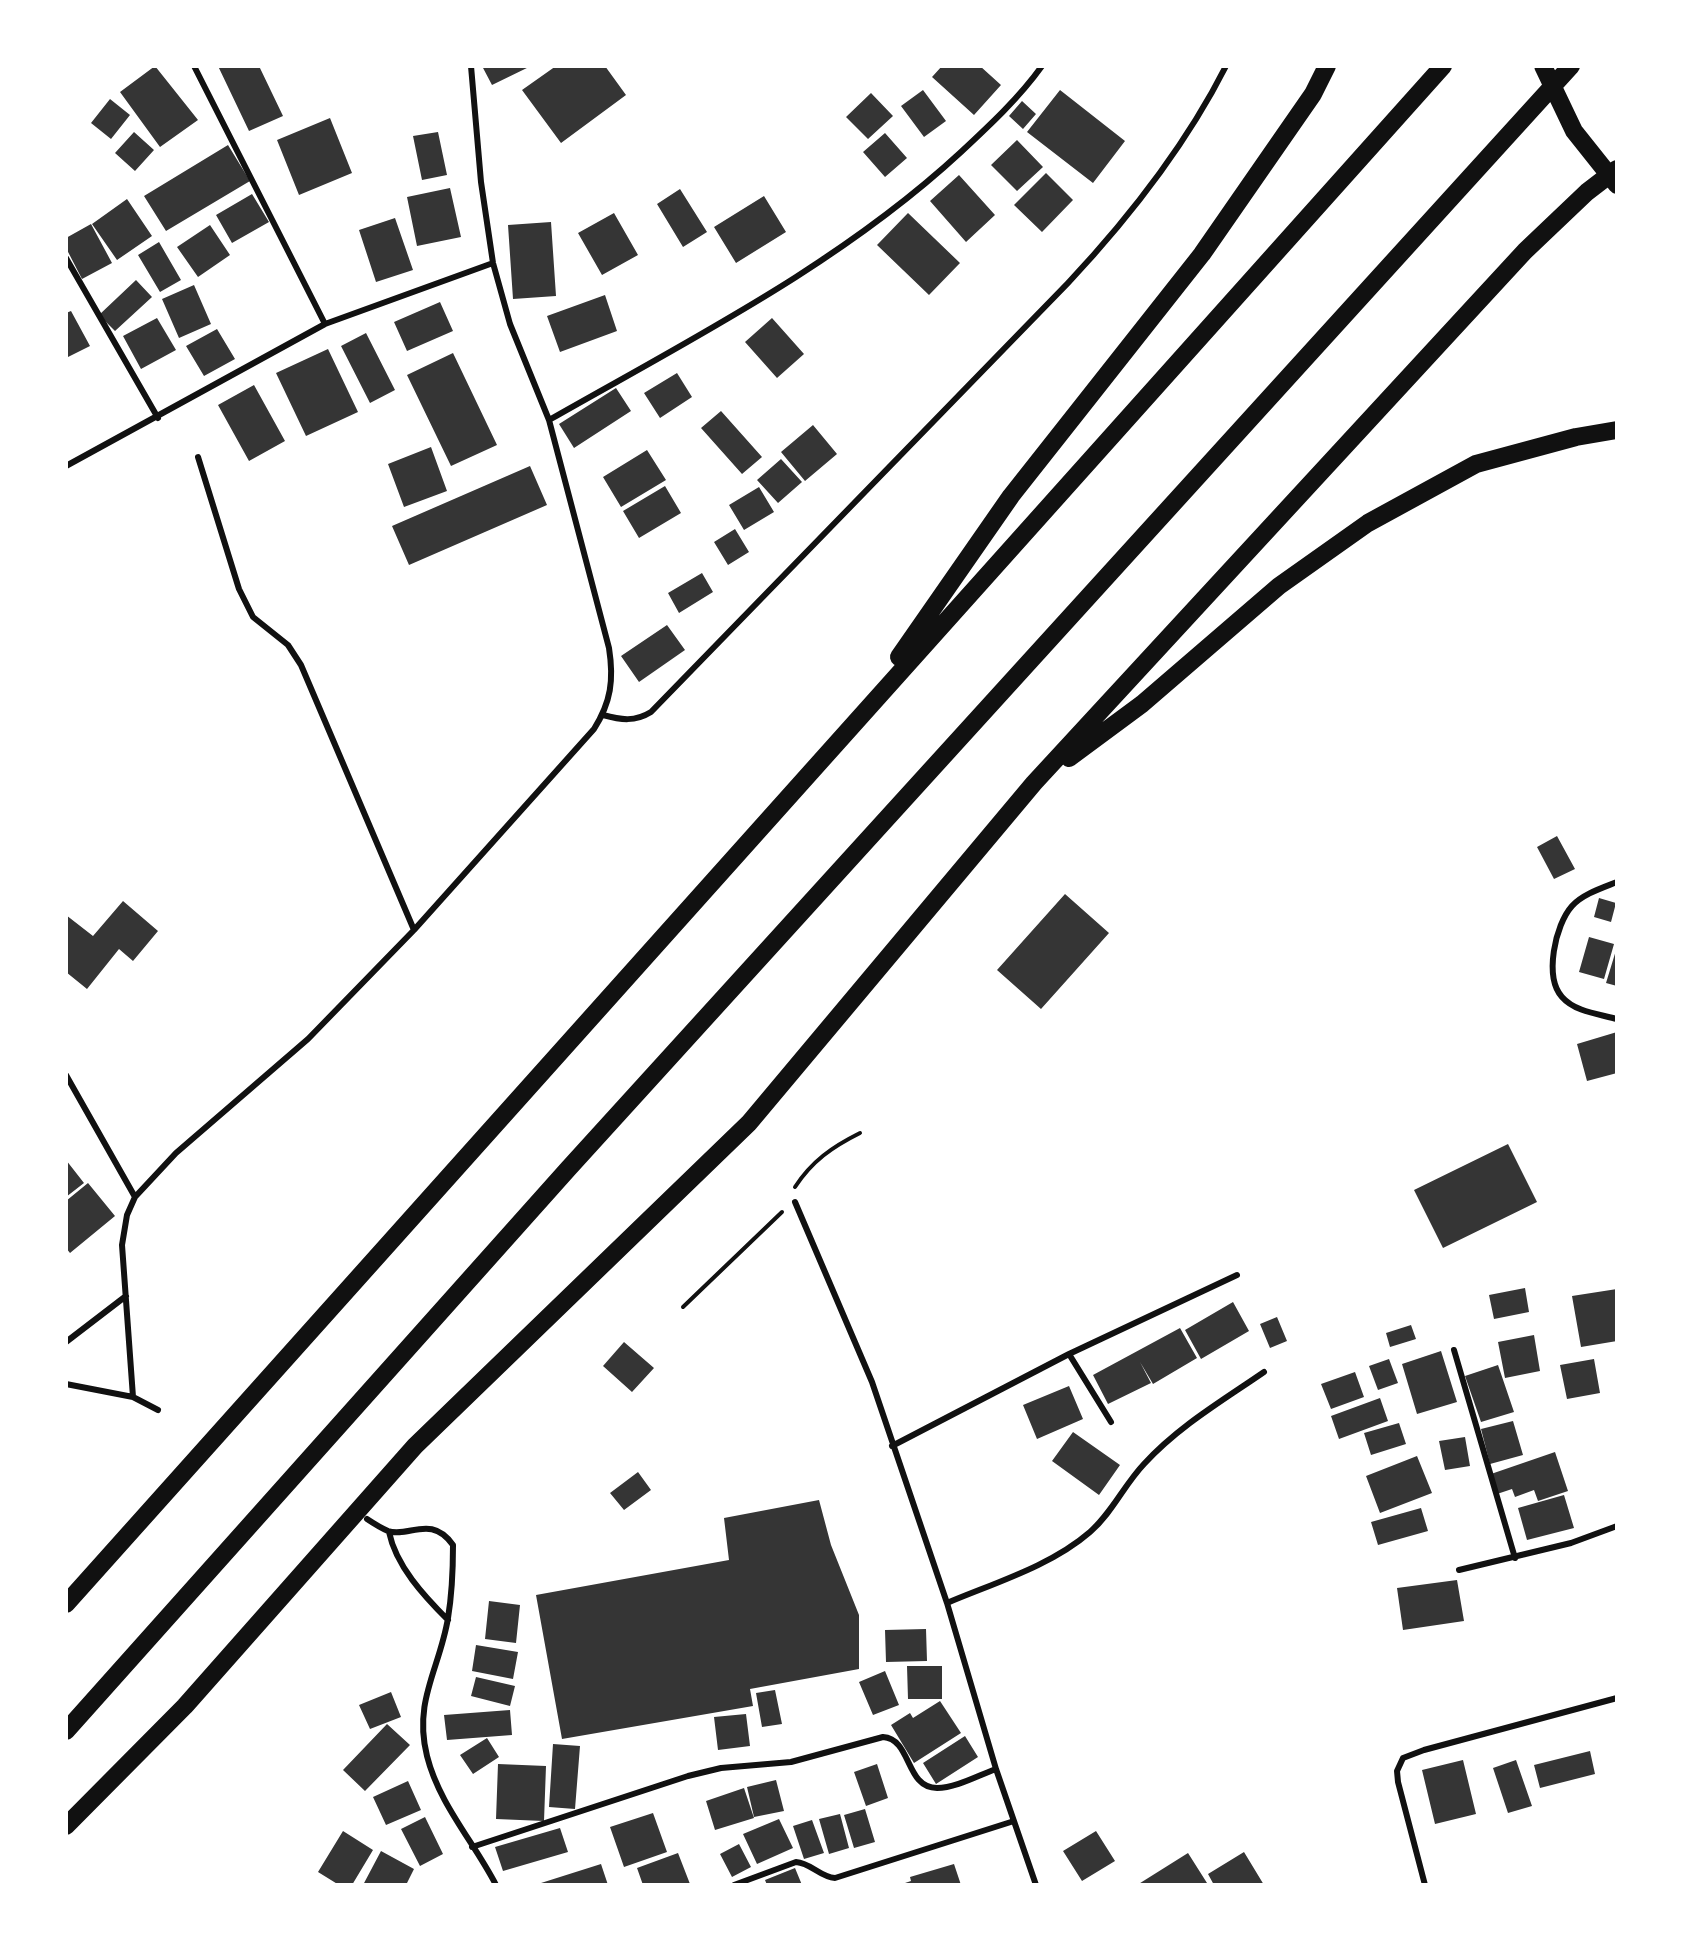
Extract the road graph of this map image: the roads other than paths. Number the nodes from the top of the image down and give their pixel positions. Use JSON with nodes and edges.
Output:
{"nodes":[{"id":1,"x":194,"y":66,"type":"edge"},
{"id":2,"x":471,"y":66,"type":"edge"},
{"id":3,"x":1042,"y":66,"type":"edge"},
{"id":4,"x":1226,"y":66,"type":"edge"},
{"id":5,"x":1318,"y":66,"type":"edge"},
{"id":6,"x":1327,"y":66,"type":"edge"},
{"id":7,"x":1443,"y":66,"type":"edge"},
{"id":8,"x":1543,"y":66,"type":"edge"},
{"id":9,"x":1571,"y":66,"type":"edge"},
{"id":10,"x":1313,"y":94,"type":"junction"},
{"id":11,"x":1617,"y":169,"type":"edge"},
{"id":12,"x":1617,"y":185,"type":"edge"},
{"id":13,"x":66,"y":258,"type":"edge"},
{"id":14,"x":493,"y":263,"type":"junction"},
{"id":15,"x":325,"y":324,"type":"junction"},
{"id":16,"x":158,"y":418,"type":"junction"},
{"id":17,"x":549,"y":420,"type":"junction"},
{"id":18,"x":1617,"y":430,"type":"edge"},
{"id":19,"x":198,"y":457,"type":"dead end"},
{"id":20,"x":66,"y":466,"type":"edge"},
{"id":21,"x":603,"y":715,"type":"junction"},
{"id":22,"x":856,"y":720,"type":"junction"},
{"id":23,"x":1034,"y":783,"type":"junction"},
{"id":24,"x":1617,"y":882,"type":"edge"},
{"id":25,"x":414,"y":930,"type":"junction"},
{"id":26,"x":1617,"y":1019,"type":"edge"},
{"id":27,"x":66,"y":1075,"type":"edge"},
{"id":28,"x":135,"y":1197,"type":"junction"},
{"id":29,"x":794,"y":1202,"type":"road end"},
{"id":30,"x":1237,"y":1275,"type":"dead end"},
{"id":31,"x":126,"y":1296,"type":"junction"},
{"id":32,"x":66,"y":1342,"type":"edge"},
{"id":33,"x":1454,"y":1350,"type":"dead end"},
{"id":34,"x":1069,"y":1354,"type":"junction"},
{"id":35,"x":1264,"y":1372,"type":"dead end"},
{"id":36,"x":66,"y":1384,"type":"edge"},
{"id":37,"x":133,"y":1397,"type":"junction"},
{"id":38,"x":158,"y":1410,"type":"dead end"},
{"id":39,"x":1111,"y":1422,"type":"dead end"},
{"id":40,"x":892,"y":1446,"type":"junction"},
{"id":41,"x":367,"y":1519,"type":"dead end"},
{"id":42,"x":1617,"y":1526,"type":"edge"},
{"id":43,"x":389,"y":1532,"type":"junction"},
{"id":44,"x":1515,"y":1558,"type":"junction"},
{"id":45,"x":1458,"y":1570,"type":"dead end"},
{"id":46,"x":66,"y":1604,"type":"edge"},
{"id":47,"x":947,"y":1604,"type":"junction"},
{"id":48,"x":448,"y":1620,"type":"junction"},
{"id":49,"x":1617,"y":1698,"type":"edge"},
{"id":50,"x":66,"y":1731,"type":"edge"},
{"id":51,"x":996,"y":1769,"type":"junction"},
{"id":52,"x":1014,"y":1821,"type":"junction"},
{"id":53,"x":66,"y":1826,"type":"edge"},
{"id":54,"x":472,"y":1847,"type":"junction"},
{"id":55,"x":496,"y":1885,"type":"edge"},
{"id":56,"x":734,"y":1885,"type":"edge"},
{"id":57,"x":1036,"y":1885,"type":"edge"},
{"id":58,"x":1425,"y":1885,"type":"edge"}],
"edges":[{"from":1,"to":15,"type":"street"},
{"from":2,"to":14,"type":"street"},
{"from":3,"to":17,"type":"street"},
{"from":4,"to":21,"type":"street"},
{"from":5,"to":10,"type":"highway"},
{"from":6,"to":10,"type":"highway"},
{"from":7,"to":22,"type":"highway"},
{"from":8,"to":12,"type":"highway"},
{"from":9,"to":50,"type":"highway"},
{"from":10,"to":22,"type":"highway"},
{"from":11,"to":23,"type":"highway"},
{"from":13,"to":16,"type":"street"},
{"from":14,"to":15,"type":"street"},
{"from":14,"to":17,"type":"street"},
{"from":15,"to":16,"type":"street"},
{"from":16,"to":20,"type":"street"},
{"from":17,"to":21,"type":"street"},
{"from":18,"to":23,"type":"highway"},
{"from":19,"to":25,"type":"street"},
{"from":21,"to":25,"type":"street"},
{"from":22,"to":46,"type":"highway"},
{"from":23,"to":53,"type":"highway"},
{"from":24,"to":26,"type":"street"},
{"from":25,"to":28,"type":"street"},
{"from":27,"to":28,"type":"street"},
{"from":28,"to":31,"type":"street"},
{"from":29,"to":40,"type":"street"},
{"from":30,"to":34,"type":"street"},
{"from":31,"to":32,"type":"street"},
{"from":31,"to":37,"type":"street"},
{"from":33,"to":44,"type":"street"},
{"from":34,"to":39,"type":"street"},
{"from":34,"to":40,"type":"street"},
{"from":35,"to":47,"type":"street"},
{"from":36,"to":37,"type":"street"},
{"from":37,"to":38,"type":"street"},
{"from":40,"to":47,"type":"street"},
{"from":41,"to":43,"type":"street"},
{"from":42,"to":44,"type":"street"},
{"from":43,"to":48,"type":"street"},
{"from":43,"to":48,"type":"street"},
{"from":44,"to":45,"type":"street"},
{"from":47,"to":51,"type":"street"},
{"from":48,"to":54,"type":"street"},
{"from":49,"to":58,"type":"street"},
{"from":51,"to":52,"type":"street"},
{"from":51,"to":54,"type":"street"},
{"from":52,"to":56,"type":"street"},
{"from":52,"to":57,"type":"street"},
{"from":54,"to":55,"type":"street"}]}
